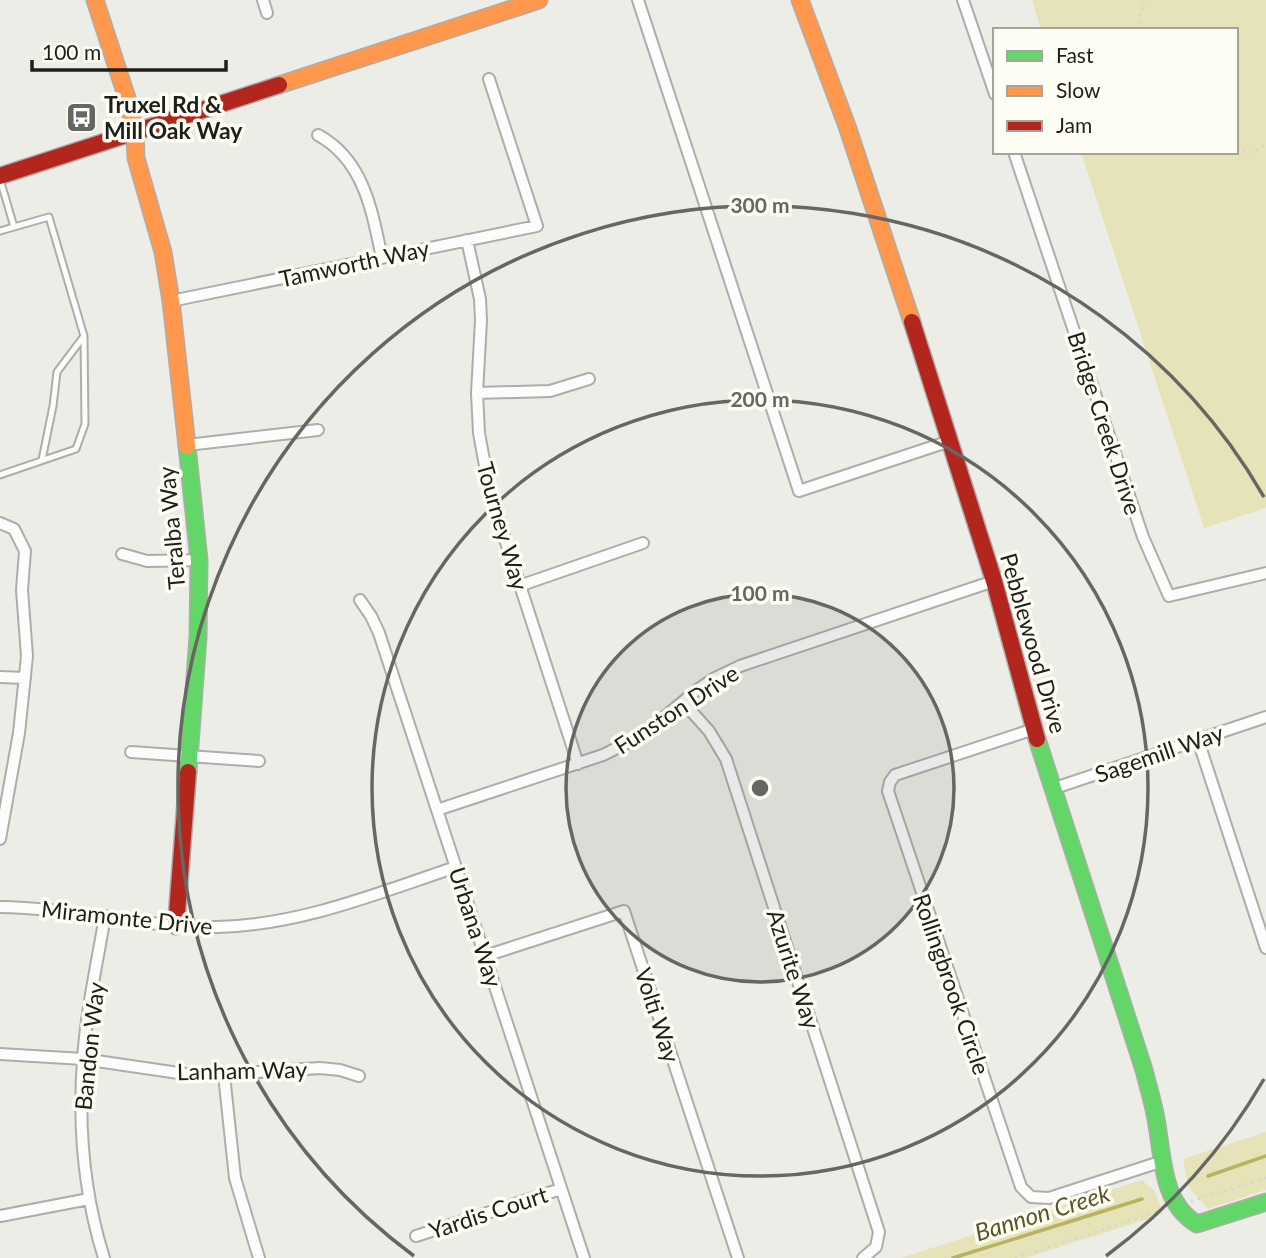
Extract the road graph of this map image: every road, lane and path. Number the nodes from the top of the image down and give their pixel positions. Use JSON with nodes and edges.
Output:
{"nodes":[{"id":1,"x":95,"y":0,"type":"edge"},
{"id":2,"x":263,"y":0,"type":"edge"},
{"id":3,"x":539,"y":0,"type":"edge"},
{"id":4,"x":638,"y":0,"type":"edge"},
{"id":5,"x":800,"y":0,"type":"edge"},
{"id":6,"x":963,"y":0,"type":"edge"},
{"id":7,"x":1144,"y":0,"type":"edge"},
{"id":8,"x":267,"y":13,"type":"dead end"},
{"id":9,"x":1140,"y":28,"type":"edge"},
{"id":10,"x":489,"y":79,"type":"dead end"},
{"id":11,"x":993,"y":88,"type":"edge"},
{"id":12,"x":135,"y":132,"type":"junction"},
{"id":13,"x":318,"y":135,"type":"dead end"},
{"id":14,"x":1266,"y":143,"type":"edge"},
{"id":15,"x":1238,"y":151,"type":"edge"},
{"id":16,"x":1015,"y":154,"type":"edge"},
{"id":17,"x":0,"y":177,"type":"edge"},
{"id":18,"x":14,"y":227,"type":"junction"},
{"id":19,"x":0,"y":231,"type":"edge"},
{"id":20,"x":467,"y":240,"type":"junction"},
{"id":21,"x":382,"y":258,"type":"junction"},
{"id":22,"x":171,"y":301,"type":"junction"},
{"id":23,"x":83,"y":336,"type":"junction"},
{"id":24,"x":589,"y":379,"type":"dead end"},
{"id":25,"x":477,"y":393,"type":"junction"},
{"id":26,"x":318,"y":430,"type":"dead end"},
{"id":27,"x":950,"y":441,"type":"junction"},
{"id":28,"x":187,"y":445,"type":"junction"},
{"id":29,"x":42,"y":460,"type":"junction"},
{"id":30,"x":0,"y":475,"type":"edge"},
{"id":31,"x":0,"y":523,"type":"edge"},
{"id":32,"x":643,"y":543,"type":"dead end"},
{"id":33,"x":122,"y":554,"type":"dead end"},
{"id":34,"x":199,"y":560,"type":"junction"},
{"id":35,"x":1266,"y":573,"type":"edge"},
{"id":36,"x":994,"y":581,"type":"junction"},
{"id":37,"x":519,"y":586,"type":"junction"},
{"id":38,"x":360,"y":600,"type":"dead end"},
{"id":39,"x":0,"y":677,"type":"edge"},
{"id":40,"x":25,"y":678,"type":"junction"},
{"id":41,"x":683,"y":702,"type":"junction"},
{"id":42,"x":1266,"y":717,"type":"edge"},
{"id":43,"x":1034,"y":729,"type":"junction"},
{"id":44,"x":1198,"y":740,"type":"junction"},
{"id":45,"x":131,"y":752,"type":"dead end"},
{"id":46,"x":189,"y":757,"type":"junction"},
{"id":47,"x":259,"y":761,"type":"dead end"},
{"id":48,"x":578,"y":764,"type":"junction"},
{"id":49,"x":1052,"y":789,"type":"junction"},
{"id":50,"x":437,"y":810,"type":"junction"},
{"id":51,"x":1,"y":821,"type":"edge"},
{"id":52,"x":0,"y":839,"type":"edge"},
{"id":53,"x":456,"y":867,"type":"junction"},
{"id":54,"x":0,"y":907,"type":"edge"},
{"id":55,"x":105,"y":916,"type":"junction"},
{"id":56,"x":176,"y":926,"type":"junction"},
{"id":57,"x":1266,"y":948,"type":"edge"},
{"id":58,"x":485,"y":956,"type":"junction"},
{"id":59,"x":0,"y":1054,"type":"edge"},
{"id":60,"x":83,"y":1059,"type":"junction"},
{"id":61,"x":224,"y":1075,"type":"junction"},
{"id":62,"x":359,"y":1076,"type":"dead end"},
{"id":63,"x":1163,"y":1161,"type":"junction"},
{"id":64,"x":1266,"y":1178,"type":"edge"},
{"id":65,"x":561,"y":1189,"type":"junction"},
{"id":66,"x":89,"y":1199,"type":"junction"},
{"id":67,"x":1266,"y":1202,"type":"edge"},
{"id":68,"x":1176,"y":1205,"type":"junction"},
{"id":69,"x":0,"y":1216,"type":"edge"},
{"id":70,"x":416,"y":1236,"type":"dead end"},
{"id":71,"x":104,"y":1258,"type":"edge"},
{"id":72,"x":259,"y":1258,"type":"edge"},
{"id":73,"x":584,"y":1258,"type":"edge"},
{"id":74,"x":738,"y":1258,"type":"edge"},
{"id":75,"x":863,"y":1258,"type":"edge"},
{"id":76,"x":1015,"y":1258,"type":"edge"}],
"edges":[{"from":1,"to":12,"type":"street","name":"Teralba Way"},
{"from":2,"to":8,"type":"street"},
{"from":3,"to":12,"type":"street"},
{"from":4,"to":27,"type":"street"},
{"from":5,"to":27,"type":"street","name":"Pebblewood Drive"},
{"from":6,"to":11,"type":"street"},
{"from":7,"to":9,"type":"path"},
{"from":10,"to":20,"type":"street","name":"Tamworth Way"},
{"from":12,"to":17,"type":"street"},
{"from":12,"to":22,"type":"street","name":"Teralba Way"},
{"from":13,"to":21,"type":"street"},
{"from":14,"to":15,"type":"path"},
{"from":16,"to":35,"type":"street","name":"Bridge Creek Drive"},
{"from":17,"to":18,"type":"lane"},
{"from":18,"to":19,"type":"lane"},
{"from":18,"to":23,"type":"lane"},
{"from":20,"to":21,"type":"street","name":"Tamworth Way"},
{"from":20,"to":25,"type":"street","name":"Tourney Way"},
{"from":21,"to":22,"type":"street","name":"Tamworth Way"},
{"from":22,"to":28,"type":"street","name":"Teralba Way"},
{"from":23,"to":29,"type":"lane"},
{"from":23,"to":29,"type":"lane"},
{"from":24,"to":25,"type":"street"},
{"from":25,"to":37,"type":"street","name":"Tourney Way"},
{"from":26,"to":28,"type":"street"},
{"from":27,"to":36,"type":"street","name":"Pebblewood Drive"},
{"from":28,"to":34,"type":"street","name":"Teralba Way"},
{"from":29,"to":30,"type":"lane"},
{"from":31,"to":40,"type":"street"},
{"from":32,"to":37,"type":"street"},
{"from":33,"to":34,"type":"street"},
{"from":34,"to":46,"type":"street","name":"Teralba Way"},
{"from":36,"to":41,"type":"street","name":"Funston Drive"},
{"from":36,"to":43,"type":"street","name":"Pebblewood Drive"},
{"from":37,"to":48,"type":"street","name":"Tourney Way"},
{"from":38,"to":50,"type":"street","name":"Urbana Way"},
{"from":39,"to":40,"type":"street"},
{"from":40,"to":51,"type":"street"},
{"from":41,"to":48,"type":"street","name":"Funston Drive"},
{"from":41,"to":75,"type":"street","name":"Azurite Way"},
{"from":42,"to":44,"type":"street","name":"Sagemill Way"},
{"from":43,"to":49,"type":"street","name":"Pebblewood Drive"},
{"from":43,"to":63,"type":"street","name":"Rollingbrook Circle"},
{"from":44,"to":49,"type":"street","name":"Sagemill Way"},
{"from":44,"to":57,"type":"street"},
{"from":45,"to":46,"type":"street"},
{"from":46,"to":47,"type":"street"},
{"from":46,"to":56,"type":"street","name":"Teralba Way"},
{"from":48,"to":50,"type":"street","name":"Funston Drive"},
{"from":49,"to":63,"type":"street","name":"Pebblewood Drive"},
{"from":50,"to":53,"type":"street","name":"Urbana Way"},
{"from":51,"to":52,"type":"street"},
{"from":53,"to":56,"type":"street","name":"Miramonte Drive"},
{"from":53,"to":58,"type":"street","name":"Urbana Way"},
{"from":54,"to":55,"type":"street","name":"Miramonte Drive"},
{"from":55,"to":56,"type":"street","name":"Miramonte Drive"},
{"from":55,"to":60,"type":"street","name":"Bandon Way"},
{"from":58,"to":65,"type":"street","name":"Urbana Way"},
{"from":58,"to":74,"type":"street","name":"Volti Way"},
{"from":59,"to":60,"type":"street","name":"Lanham Way"},
{"from":60,"to":61,"type":"street","name":"Lanham Way"},
{"from":60,"to":66,"type":"street","name":"Bandon Way"},
{"from":61,"to":62,"type":"street","name":"Lanham Way"},
{"from":61,"to":72,"type":"street"},
{"from":63,"to":68,"type":"street","name":"Pebblewood Drive"},
{"from":64,"to":68,"type":"path"},
{"from":65,"to":70,"type":"street","name":"Yardis Court"},
{"from":65,"to":73,"type":"street","name":"Urbana Way"},
{"from":66,"to":69,"type":"street"},
{"from":66,"to":71,"type":"street","name":"Bandon Way"},
{"from":67,"to":68,"type":"street"},
{"from":68,"to":76,"type":"path"}]}
